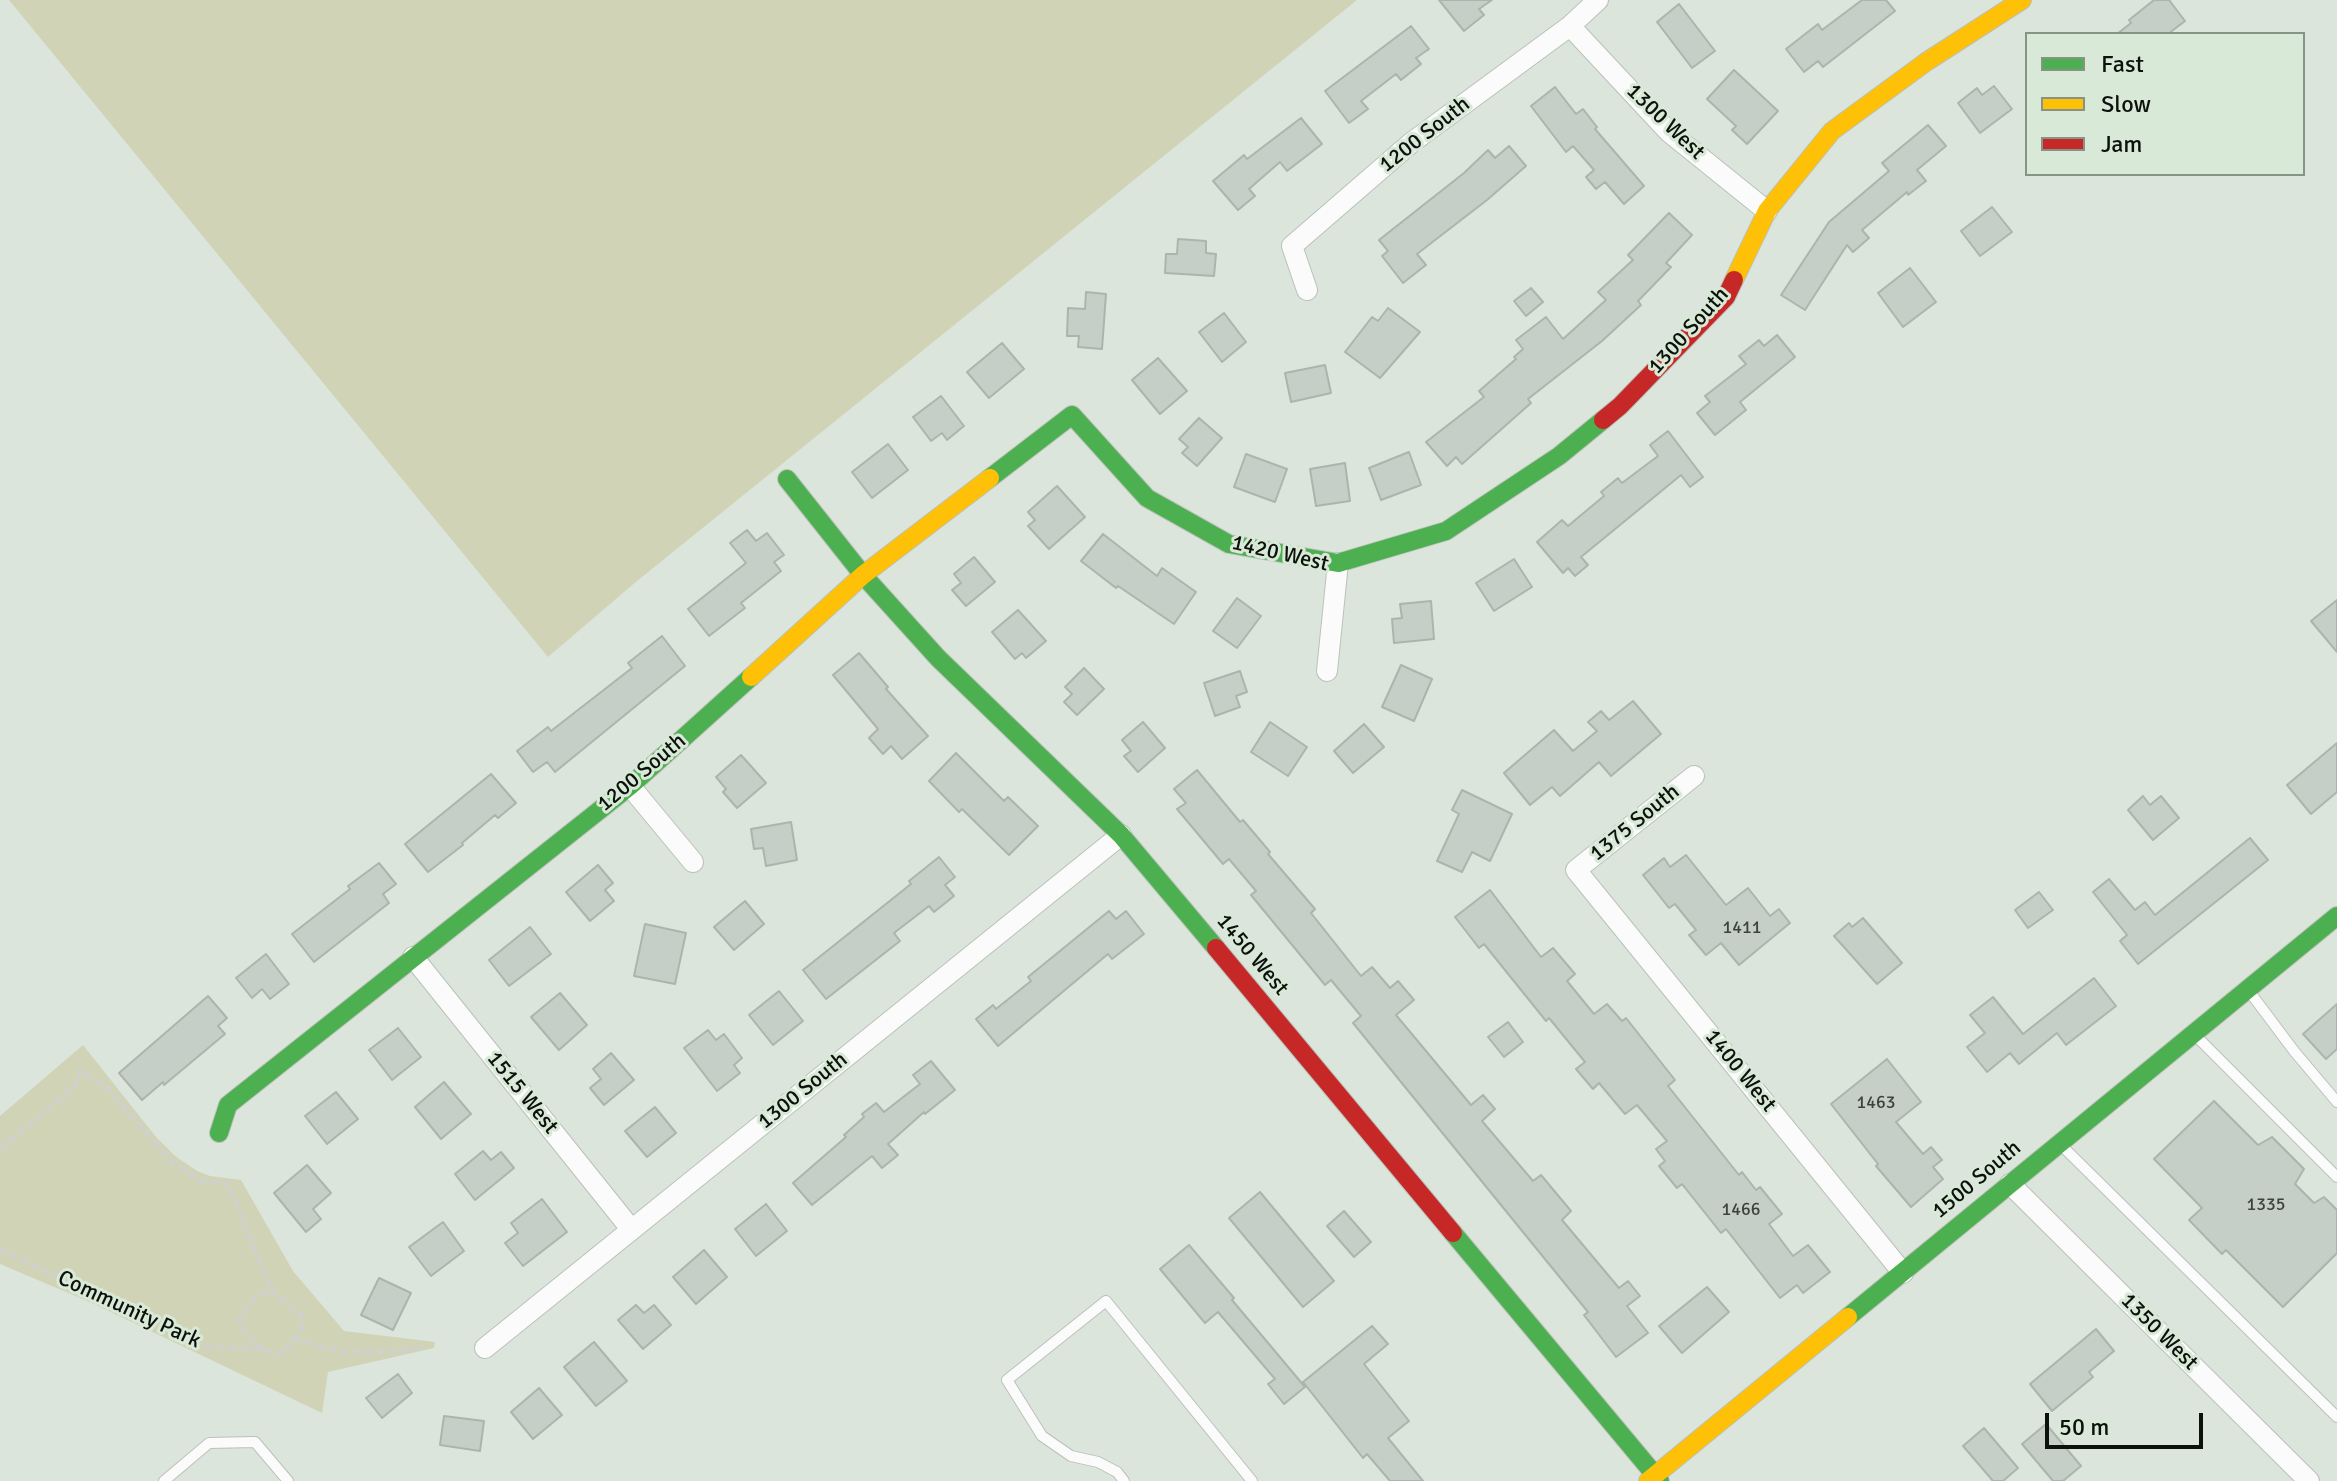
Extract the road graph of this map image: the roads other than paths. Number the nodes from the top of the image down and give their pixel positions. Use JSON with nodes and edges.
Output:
{"nodes":[{"id":1,"x":1598,"y":0,"type":"edge"},
{"id":2,"x":2022,"y":0,"type":"edge"},
{"id":3,"x":1570,"y":26,"type":"junction"},
{"id":4,"x":1767,"y":211,"type":"junction"},
{"id":5,"x":1307,"y":290,"type":"dead end"},
{"id":6,"x":1072,"y":415,"type":"joint"},
{"id":7,"x":787,"y":479,"type":"dead end"},
{"id":8,"x":1338,"y":563,"type":"junction"},
{"id":9,"x":863,"y":575,"type":"junction"},
{"id":10,"x":1327,"y":671,"type":"dead end"},
{"id":11,"x":1694,"y":776,"type":"dead end"},
{"id":12,"x":630,"y":786,"type":"junction"},
{"id":13,"x":1121,"y":835,"type":"junction"},
{"id":14,"x":693,"y":862,"type":"dead end"},
{"id":15,"x":1576,"y":870,"type":"joint"},
{"id":16,"x":2337,"y":916,"type":"edge"},
{"id":17,"x":413,"y":957,"type":"junction"},
{"id":18,"x":2247,"y":990,"type":"junction"},
{"id":19,"x":2193,"y":1034,"type":"junction"},
{"id":20,"x":2337,"y":1102,"type":"edge"},
{"id":21,"x":219,"y":1133,"type":"dead end"},
{"id":22,"x":2060,"y":1143,"type":"junction"},
{"id":23,"x":2337,"y":1177,"type":"edge"},
{"id":24,"x":2010,"y":1184,"type":"junction"},
{"id":25,"x":631,"y":1229,"type":"junction"},
{"id":26,"x":1903,"y":1273,"type":"junction"},
{"id":27,"x":485,"y":1348,"type":"dead end"},
{"id":28,"x":2337,"y":1417,"type":"edge"},
{"id":29,"x":1654,"y":1479,"type":"edge"},
{"id":30,"x":164,"y":1481,"type":"edge"},
{"id":31,"x":288,"y":1481,"type":"edge"},
{"id":32,"x":1124,"y":1481,"type":"edge"},
{"id":33,"x":1252,"y":1481,"type":"edge"},
{"id":34,"x":2309,"y":1481,"type":"edge"}],
"edges":[{"from":1,"to":3,"type":"street","name":"1200 South"},
{"from":2,"to":4,"type":"street","name":"1300 South"},
{"from":3,"to":4,"type":"street","name":"1300 West"},
{"from":3,"to":5,"type":"street","name":"1200 South"},
{"from":4,"to":8,"type":"street","name":"1300 South"},
{"from":6,"to":8,"type":"street","name":"1420 West"},
{"from":6,"to":9,"type":"street","name":"1200 South"},
{"from":7,"to":9,"type":"street","name":"1450 West"},
{"from":8,"to":10,"type":"street","name":"1420 West"},
{"from":9,"to":12,"type":"street","name":"1200 South"},
{"from":9,"to":13,"type":"street","name":"1450 West"},
{"from":11,"to":15,"type":"street","name":"1375 South"},
{"from":12,"to":14,"type":"street"},
{"from":12,"to":17,"type":"street","name":"1200 South"},
{"from":13,"to":25,"type":"street","name":"1300 South"},
{"from":13,"to":29,"type":"street","name":"1450 West"},
{"from":15,"to":26,"type":"street","name":"1400 West"},
{"from":16,"to":18,"type":"street","name":"1500 South"},
{"from":17,"to":21,"type":"street","name":"1200 South"},
{"from":17,"to":25,"type":"street","name":"1515 West"},
{"from":18,"to":19,"type":"street","name":"1500 South"},
{"from":18,"to":20,"type":"lane"},
{"from":19,"to":22,"type":"street","name":"1500 South"},
{"from":19,"to":23,"type":"lane"},
{"from":22,"to":24,"type":"street","name":"1500 South"},
{"from":22,"to":28,"type":"lane"},
{"from":24,"to":26,"type":"street","name":"1500 South"},
{"from":24,"to":34,"type":"street","name":"1350 West"},
{"from":25,"to":27,"type":"street","name":"1300 South"},
{"from":26,"to":29,"type":"street","name":"1500 South"},
{"from":30,"to":31,"type":"lane"},
{"from":32,"to":33,"type":"lane"}]}
